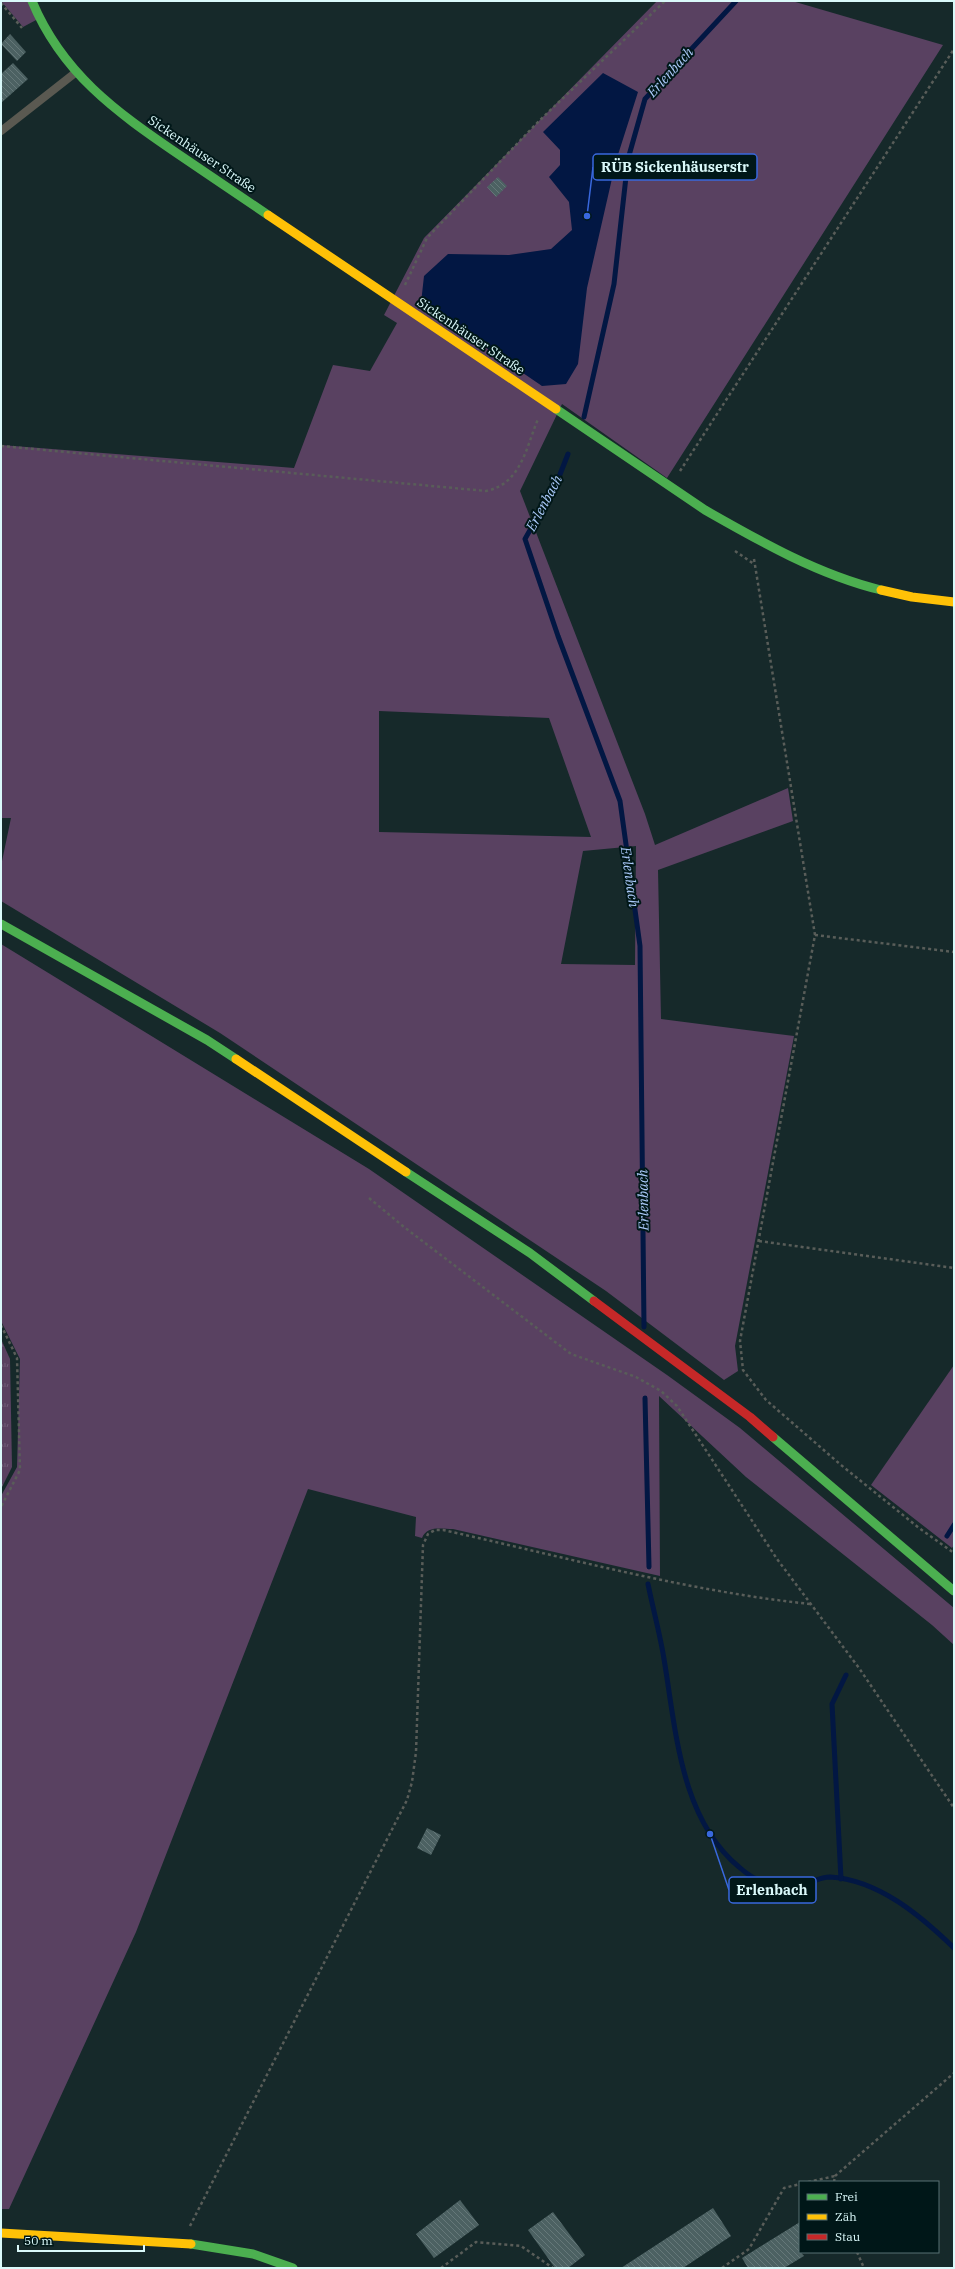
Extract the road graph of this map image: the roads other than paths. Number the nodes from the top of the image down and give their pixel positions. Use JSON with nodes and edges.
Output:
{"nodes":[{"id":1,"x":32,"y":1,"type":"edge"},
{"id":2,"x":75,"y":73,"type":"junction"},
{"id":3,"x":1,"y":130,"type":"edge"},
{"id":4,"x":954,"y":602,"type":"edge"},
{"id":5,"x":1,"y":924,"type":"edge"},
{"id":6,"x":954,"y":1591,"type":"edge"},
{"id":7,"x":1,"y":2233,"type":"edge"},
{"id":8,"x":293,"y":2268,"type":"edge"}],
"edges":[{"from":1,"to":2,"type":"street","name":"Sickenhäuser Straße"},
{"from":2,"to":3,"type":"lane"},
{"from":2,"to":4,"type":"street","name":"Sickenhäuser Straße"},
{"from":5,"to":6,"type":"street"},
{"from":7,"to":8,"type":"street"}]}
